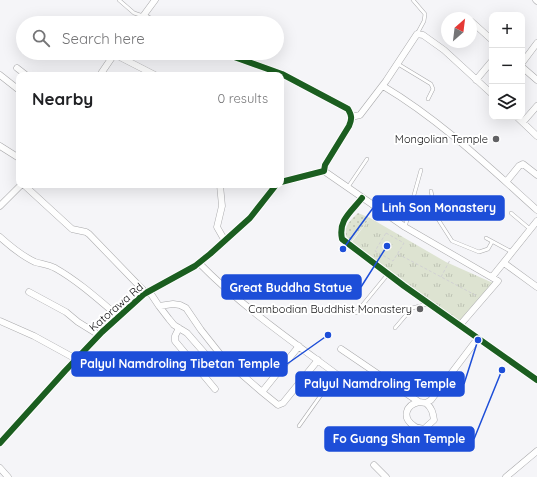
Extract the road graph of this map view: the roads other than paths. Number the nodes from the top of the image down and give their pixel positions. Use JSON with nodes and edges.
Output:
{"nodes":[{"id":1,"x":119,"y":0,"type":"edge"},
{"id":2,"x":155,"y":0,"type":"edge"},
{"id":3,"x":413,"y":0,"type":"edge"},
{"id":4,"x":143,"y":16,"type":"joint"},
{"id":5,"x":477,"y":26,"type":"edge"},
{"id":6,"x":417,"y":34,"type":"junction"},
{"id":7,"x":489,"y":37,"type":"edge"},
{"id":8,"x":537,"y":43,"type":"edge"},
{"id":9,"x":525,"y":59,"type":"edge"},
{"id":10,"x":110,"y":60,"type":"edge"},
{"id":11,"x":127,"y":60,"type":"edge"},
{"id":12,"x":242,"y":60,"type":"edge"},
{"id":13,"x":398,"y":64,"type":"junction"},
{"id":14,"x":489,"y":65,"type":"edge"},
{"id":15,"x":17,"y":68,"type":"dead end"},
{"id":16,"x":525,"y":70,"type":"edge"},
{"id":17,"x":22,"y":72,"type":"edge"},
{"id":18,"x":102,"y":72,"type":"edge"},
{"id":19,"x":149,"y":72,"type":"edge"},
{"id":20,"x":274,"y":72,"type":"edge"},
{"id":21,"x":0,"y":75,"type":"edge"},
{"id":22,"x":284,"y":76,"type":"edge"},
{"id":23,"x":476,"y":80,"type":"junction"},
{"id":24,"x":537,"y":80,"type":"edge"},
{"id":25,"x":383,"y":86,"type":"junction"},
{"id":26,"x":16,"y":88,"type":"edge"},
{"id":27,"x":489,"y":91,"type":"edge"},
{"id":28,"x":428,"y":99,"type":"dead end"},
{"id":29,"x":537,"y":106,"type":"edge"},
{"id":30,"x":352,"y":118,"type":"junction"},
{"id":31,"x":521,"y":120,"type":"edge"},
{"id":32,"x":523,"y":122,"type":"junction"},
{"id":33,"x":537,"y":136,"type":"edge"},
{"id":34,"x":0,"y":146,"type":"edge"},
{"id":35,"x":16,"y":156,"type":"edge"},
{"id":36,"x":367,"y":160,"type":"dead end"},
{"id":37,"x":324,"y":170,"type":"junction"},
{"id":38,"x":421,"y":170,"type":"dead end"},
{"id":39,"x":537,"y":175,"type":"edge"},
{"id":40,"x":284,"y":181,"type":"edge"},
{"id":41,"x":506,"y":182,"type":"junction"},
{"id":42,"x":348,"y":187,"type":"junction"},
{"id":43,"x":20,"y":188,"type":"edge"},
{"id":44,"x":26,"y":188,"type":"edge"},
{"id":45,"x":220,"y":188,"type":"edge"},
{"id":46,"x":274,"y":188,"type":"edge"},
{"id":47,"x":431,"y":191,"type":"dead end"},
{"id":48,"x":362,"y":198,"type":"junction"},
{"id":49,"x":0,"y":206,"type":"edge"},
{"id":50,"x":537,"y":210,"type":"edge"},
{"id":51,"x":511,"y":213,"type":"dead end"},
{"id":52,"x":537,"y":221,"type":"edge"},
{"id":53,"x":405,"y":227,"type":"junction"},
{"id":54,"x":531,"y":229,"type":"junction"},
{"id":55,"x":0,"y":237,"type":"edge"},
{"id":56,"x":486,"y":238,"type":"dead end"},
{"id":57,"x":225,"y":241,"type":"junction"},
{"id":58,"x":492,"y":242,"type":"junction"},
{"id":59,"x":512,"y":252,"type":"junction"},
{"id":60,"x":199,"y":263,"type":"junction"},
{"id":61,"x":504,"y":263,"type":"junction"},
{"id":62,"x":388,"y":274,"type":"junction"},
{"id":63,"x":492,"y":277,"type":"junction"},
{"id":64,"x":537,"y":287,"type":"edge"},
{"id":65,"x":29,"y":292,"type":"dead end"},
{"id":66,"x":147,"y":292,"type":"junction"},
{"id":67,"x":429,"y":304,"type":"junction"},
{"id":68,"x":159,"y":306,"type":"junction"},
{"id":69,"x":356,"y":313,"type":"dead end"},
{"id":70,"x":119,"y":317,"type":"junction"},
{"id":71,"x":0,"y":321,"type":"edge"},
{"id":72,"x":460,"y":325,"type":"junction"},
{"id":73,"x":179,"y":328,"type":"junction"},
{"id":74,"x":395,"y":328,"type":"dead end"},
{"id":75,"x":99,"y":335,"type":"junction"},
{"id":76,"x":478,"y":338,"type":"junction"},
{"id":77,"x":299,"y":346,"type":"junction"},
{"id":78,"x":341,"y":349,"type":"dead end"},
{"id":79,"x":208,"y":357,"type":"dead end"},
{"id":80,"x":76,"y":359,"type":"junction"},
{"id":81,"x":318,"y":360,"type":"junction"},
{"id":82,"x":336,"y":374,"type":"junction"},
{"id":83,"x":537,"y":380,"type":"edge"},
{"id":84,"x":215,"y":389,"type":"dead end"},
{"id":85,"x":360,"y":391,"type":"dead end"},
{"id":86,"x":262,"y":392,"type":"junction"},
{"id":87,"x":419,"y":402,"type":"junction"},
{"id":88,"x":426,"y":404,"type":"junction"},
{"id":89,"x":299,"y":426,"type":"dead end"},
{"id":90,"x":0,"y":443,"type":"edge"},
{"id":91,"x":537,"y":451,"type":"edge"},
{"id":92,"x":374,"y":464,"type":"dead end"},
{"id":93,"x":0,"y":468,"type":"edge"},
{"id":94,"x":8,"y":477,"type":"edge"},
{"id":95,"x":386,"y":477,"type":"edge"},
{"id":96,"x":506,"y":477,"type":"edge"}],
"edges":[{"from":1,"to":4,"type":"lane"},
{"from":2,"to":4,"type":"street"},
{"from":3,"to":6,"type":"lane"},
{"from":5,"to":7,"type":"street"},
{"from":6,"to":13,"type":"street"},
{"from":6,"to":23,"type":"street"},
{"from":8,"to":9,"type":"street"},
{"from":10,"to":18,"type":"street"},
{"from":11,"to":19,"type":"street"},
{"from":12,"to":20,"type":"street"},
{"from":13,"to":25,"type":"street"},
{"from":13,"to":28,"type":"lane"},
{"from":14,"to":23,"type":"street"},
{"from":15,"to":17,"type":"street"},
{"from":16,"to":24,"type":"street"},
{"from":21,"to":26,"type":"street"},
{"from":22,"to":30,"type":"street"},
{"from":23,"to":27,"type":"street"},
{"from":25,"to":30,"type":"street"},
{"from":25,"to":41,"type":"street"},
{"from":29,"to":32,"type":"street"},
{"from":30,"to":37,"type":"street"},
{"from":31,"to":32,"type":"street"},
{"from":32,"to":33,"type":"street"},
{"from":34,"to":35,"type":"street"},
{"from":36,"to":42,"type":"lane"},
{"from":37,"to":40,"type":"street"},
{"from":37,"to":42,"type":"street"},
{"from":38,"to":53,"type":"lane"},
{"from":39,"to":41,"type":"street"},
{"from":41,"to":50,"type":"street"},
{"from":42,"to":48,"type":"street"},
{"from":43,"to":49,"type":"street"},
{"from":44,"to":66,"type":"street"},
{"from":45,"to":57,"type":"street"},
{"from":46,"to":57,"type":"street","name":"Katorawa Rd"},
{"from":47,"to":58,"type":"lane"},
{"from":48,"to":53,"type":"street"},
{"from":48,"to":62,"type":"street"},
{"from":51,"to":54,"type":"lane"},
{"from":52,"to":54,"type":"street"},
{"from":53,"to":63,"type":"street"},
{"from":54,"to":59,"type":"street"},
{"from":55,"to":70,"type":"street"},
{"from":56,"to":58,"type":"lane"},
{"from":57,"to":60,"type":"street","name":"Katorawa Rd"},
{"from":58,"to":59,"type":"lane"},
{"from":59,"to":61,"type":"street"},
{"from":60,"to":66,"type":"street","name":"Katorawa Rd"},
{"from":60,"to":77,"type":"street"},
{"from":61,"to":63,"type":"street"},
{"from":61,"to":64,"type":"street"},
{"from":62,"to":67,"type":"street"},
{"from":62,"to":69,"type":"lane"},
{"from":63,"to":72,"type":"street"},
{"from":65,"to":75,"type":"street"},
{"from":66,"to":68,"type":"street"},
{"from":66,"to":70,"type":"street","name":"Katorawa Rd"},
{"from":67,"to":72,"type":"street"},
{"from":67,"to":74,"type":"lane"},
{"from":68,"to":73,"type":"street"},
{"from":68,"to":86,"type":"street"},
{"from":70,"to":75,"type":"street","name":"Katorawa Rd"},
{"from":71,"to":80,"type":"street"},
{"from":72,"to":76,"type":"street"},
{"from":73,"to":79,"type":"street"},
{"from":73,"to":84,"type":"street"},
{"from":75,"to":80,"type":"street","name":"Katorawa Rd"},
{"from":76,"to":83,"type":"street"},
{"from":76,"to":88,"type":"street"},
{"from":77,"to":81,"type":"street"},
{"from":77,"to":86,"type":"street"},
{"from":78,"to":87,"type":"street"},
{"from":80,"to":90,"type":"street","name":"Katorawa Rd"},
{"from":81,"to":82,"type":"street"},
{"from":81,"to":86,"type":"street"},
{"from":82,"to":85,"type":"street"},
{"from":82,"to":89,"type":"lane"},
{"from":87,"to":88,"type":"street"},
{"from":87,"to":88,"type":"street"},
{"from":91,"to":96,"type":"street"},
{"from":92,"to":95,"type":"street"},
{"from":93,"to":94,"type":"street"}]}
